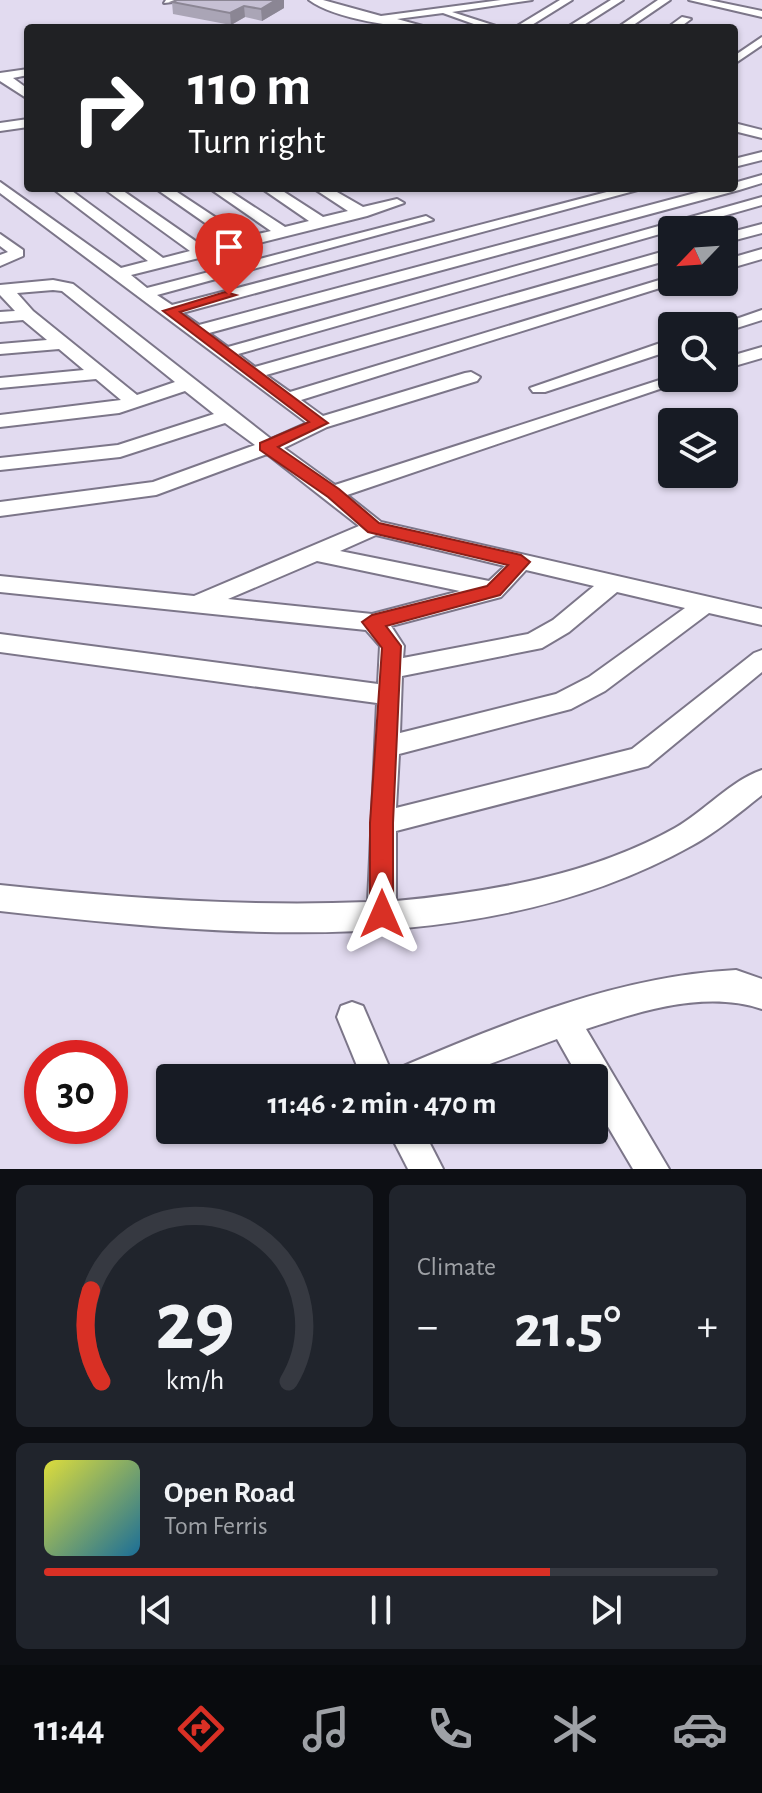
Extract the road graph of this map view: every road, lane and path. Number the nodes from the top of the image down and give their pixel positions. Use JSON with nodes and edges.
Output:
{"nodes":[{"id":1,"x":188,"y":0,"type":"edge"},
{"id":2,"x":314,"y":0,"type":"edge"},
{"id":3,"x":527,"y":0,"type":"edge"},
{"id":4,"x":567,"y":0,"type":"edge"},
{"id":5,"x":618,"y":0,"type":"edge"},
{"id":6,"x":665,"y":0,"type":"edge"},
{"id":7,"x":694,"y":0,"type":"edge"},
{"id":8,"x":166,"y":1,"type":"edge"},
{"id":9,"x":479,"y":6,"type":"junction"},
{"id":10,"x":170,"y":11,"type":"edge"},
{"id":11,"x":437,"y":11,"type":"junction"},
{"id":12,"x":762,"y":14,"type":"edge"},
{"id":13,"x":385,"y":17,"type":"junction"},
{"id":14,"x":686,"y":19,"type":"dead end"},
{"id":15,"x":410,"y":24,"type":"edge"},
{"id":16,"x":483,"y":24,"type":"edge"},
{"id":17,"x":522,"y":24,"type":"edge"},
{"id":18,"x":530,"y":24,"type":"edge"},
{"id":19,"x":578,"y":24,"type":"edge"},
{"id":20,"x":628,"y":24,"type":"edge"},
{"id":21,"x":678,"y":24,"type":"edge"},
{"id":22,"x":762,"y":40,"type":"edge"},
{"id":23,"x":738,"y":58,"type":"edge"},
{"id":24,"x":24,"y":73,"type":"edge"},
{"id":25,"x":1,"y":76,"type":"edge"},
{"id":26,"x":24,"y":92,"type":"edge"},
{"id":27,"x":24,"y":123,"type":"edge"},
{"id":28,"x":2,"y":125,"type":"edge"},
{"id":29,"x":738,"y":128,"type":"edge"},
{"id":30,"x":761,"y":134,"type":"edge"},
{"id":31,"x":738,"y":139,"type":"edge"},
{"id":32,"x":762,"y":156,"type":"edge"},
{"id":33,"x":738,"y":162,"type":"edge"},
{"id":34,"x":762,"y":179,"type":"edge"},
{"id":35,"x":738,"y":185,"type":"edge"},
{"id":36,"x":0,"y":186,"type":"edge"},
{"id":37,"x":64,"y":192,"type":"edge"},
{"id":38,"x":116,"y":192,"type":"edge"},
{"id":39,"x":168,"y":192,"type":"edge"},
{"id":40,"x":222,"y":192,"type":"edge"},
{"id":41,"x":274,"y":192,"type":"edge"},
{"id":42,"x":327,"y":192,"type":"edge"},
{"id":43,"x":379,"y":192,"type":"edge"},
{"id":44,"x":623,"y":192,"type":"edge"},
{"id":45,"x":673,"y":192,"type":"edge"},
{"id":46,"x":713,"y":192,"type":"edge"},
{"id":47,"x":691,"y":198,"type":"junction"},
{"id":48,"x":762,"y":201,"type":"edge"},
{"id":49,"x":397,"y":203,"type":"junction"},
{"id":50,"x":733,"y":210,"type":"junction"},
{"id":51,"x":362,"y":213,"type":"junction"},
{"id":52,"x":426,"y":220,"type":"junction"},
{"id":53,"x":762,"y":221,"type":"edge"},
{"id":54,"x":322,"y":223,"type":"junction"},
{"id":55,"x":762,"y":228,"type":"edge"},
{"id":56,"x":283,"y":232,"type":"junction"},
{"id":57,"x":738,"y":235,"type":"edge"},
{"id":58,"x":458,"y":237,"type":"junction"},
{"id":59,"x":0,"y":238,"type":"edge"},
{"id":60,"x":243,"y":242,"type":"junction"},
{"id":61,"x":201,"y":252,"type":"junction"},
{"id":62,"x":487,"y":252,"type":"junction"},
{"id":63,"x":762,"y":254,"type":"edge"},
{"id":64,"x":658,"y":258,"type":"edge"},
{"id":65,"x":0,"y":261,"type":"edge"},
{"id":66,"x":738,"y":261,"type":"edge"},
{"id":67,"x":160,"y":263,"type":"junction"},
{"id":68,"x":521,"y":269,"type":"junction"},
{"id":69,"x":117,"y":274,"type":"junction"},
{"id":70,"x":658,"y":285,"type":"edge"},
{"id":71,"x":556,"y":287,"type":"junction"},
{"id":72,"x":3,"y":290,"type":"edge"},
{"id":73,"x":145,"y":293,"type":"junction"},
{"id":74,"x":590,"y":305,"type":"junction"},
{"id":75,"x":169,"y":311,"type":"junction"},
{"id":76,"x":27,"y":315,"type":"junction"},
{"id":77,"x":762,"y":315,"type":"edge"},
{"id":78,"x":0,"y":317,"type":"edge"},
{"id":79,"x":738,"y":323,"type":"edge"},
{"id":80,"x":197,"y":331,"type":"junction"},
{"id":81,"x":61,"y":344,"type":"junction"},
{"id":82,"x":0,"y":349,"type":"edge"},
{"id":83,"x":658,"y":349,"type":"edge"},
{"id":84,"x":762,"y":352,"type":"edge"},
{"id":85,"x":224,"y":353,"type":"junction"},
{"id":86,"x":738,"y":360,"type":"edge"},
{"id":87,"x":253,"y":373,"type":"junction"},
{"id":88,"x":96,"y":374,"type":"junction"},
{"id":89,"x":471,"y":377,"type":"dead end"},
{"id":90,"x":0,"y":383,"type":"edge"},
{"id":91,"x":188,"y":384,"type":"junction"},
{"id":92,"x":658,"y":386,"type":"edge"},
{"id":93,"x":539,"y":388,"type":"dead end"},
{"id":94,"x":288,"y":398,"type":"junction"},
{"id":95,"x":136,"y":403,"type":"junction"},
{"id":96,"x":227,"y":416,"type":"junction"},
{"id":97,"x":0,"y":421,"type":"edge"},
{"id":98,"x":320,"y":423,"type":"junction"},
{"id":99,"x":266,"y":446,"type":"junction"},
{"id":100,"x":0,"y":464,"type":"edge"},
{"id":101,"x":333,"y":493,"type":"junction"},
{"id":102,"x":0,"y":509,"type":"edge"},
{"id":103,"x":374,"y":528,"type":"junction"},
{"id":104,"x":314,"y":553,"type":"junction"},
{"id":105,"x":521,"y":562,"type":"junction"},
{"id":106,"x":613,"y":583,"type":"junction"},
{"id":107,"x":0,"y":584,"type":"edge"},
{"id":108,"x":493,"y":591,"type":"junction"},
{"id":109,"x":197,"y":603,"type":"junction"},
{"id":110,"x":706,"y":604,"type":"junction"},
{"id":111,"x":762,"y":617,"type":"edge"},
{"id":112,"x":372,"y":622,"type":"junction"},
{"id":113,"x":0,"y":643,"type":"edge"},
{"id":114,"x":762,"y":659,"type":"edge"},
{"id":115,"x":391,"y":669,"type":"junction"},
{"id":116,"x":388,"y":695,"type":"junction"},
{"id":117,"x":385,"y":747,"type":"junction"},
{"id":118,"x":762,"y":781,"type":"edge"},
{"id":119,"x":382,"y":823,"type":"junction"},
{"id":120,"x":0,"y":898,"type":"edge"},
{"id":121,"x":382,"y":914,"type":"junction"},
{"id":122,"x":762,"y":994,"type":"edge"},
{"id":123,"x":352,"y":1017,"type":"dead end"},
{"id":124,"x":562,"y":1019,"type":"junction"},
{"id":125,"x":372,"y":1064,"type":"edge"},
{"id":126,"x":448,"y":1064,"type":"edge"},
{"id":127,"x":413,"y":1144,"type":"edge"},
{"id":128,"x":426,"y":1169,"type":"edge"},
{"id":129,"x":652,"y":1169,"type":"edge"}],
"edges":[{"from":1,"to":8,"type":"lane"},
{"from":2,"to":13,"type":"street"},
{"from":3,"to":9,"type":"street"},
{"from":4,"to":18,"type":"street"},
{"from":5,"to":19,"type":"street"},
{"from":6,"to":20,"type":"street"},
{"from":7,"to":12,"type":"street"},
{"from":8,"to":10,"type":"lane"},
{"from":9,"to":11,"type":"street"},
{"from":9,"to":17,"type":"street"},
{"from":11,"to":13,"type":"street"},
{"from":11,"to":16,"type":"street"},
{"from":13,"to":15,"type":"street"},
{"from":14,"to":21,"type":"street"},
{"from":22,"to":23,"type":"street"},
{"from":24,"to":25,"type":"street"},
{"from":25,"to":26,"type":"street"},
{"from":27,"to":28,"type":"street"},
{"from":29,"to":30,"type":"street"},
{"from":30,"to":31,"type":"street"},
{"from":32,"to":33,"type":"street"},
{"from":34,"to":35,"type":"street"},
{"from":36,"to":69,"type":"street"},
{"from":37,"to":67,"type":"street"},
{"from":38,"to":61,"type":"street"},
{"from":39,"to":60,"type":"street"},
{"from":40,"to":56,"type":"street"},
{"from":41,"to":54,"type":"street"},
{"from":42,"to":51,"type":"street"},
{"from":43,"to":49,"type":"street"},
{"from":44,"to":58,"type":"street"},
{"from":45,"to":47,"type":"street"},
{"from":46,"to":47,"type":"street"},
{"from":47,"to":50,"type":"street"},
{"from":47,"to":62,"type":"street"},
{"from":48,"to":50,"type":"street"},
{"from":49,"to":51,"type":"street"},
{"from":49,"to":52,"type":"street"},
{"from":50,"to":53,"type":"street"},
{"from":50,"to":68,"type":"street"},
{"from":51,"to":54,"type":"street"},
{"from":52,"to":58,"type":"street"},
{"from":52,"to":73,"type":"street"},
{"from":54,"to":56,"type":"street"},
{"from":55,"to":57,"type":"street"},
{"from":56,"to":60,"type":"street"},
{"from":58,"to":62,"type":"street"},
{"from":58,"to":75,"type":"street"},
{"from":59,"to":65,"type":"street"},
{"from":60,"to":61,"type":"street"},
{"from":61,"to":67,"type":"street"},
{"from":62,"to":68,"type":"street"},
{"from":62,"to":80,"type":"street"},
{"from":63,"to":66,"type":"street"},
{"from":64,"to":71,"type":"street"},
{"from":67,"to":69,"type":"street"},
{"from":68,"to":71,"type":"street"},
{"from":68,"to":85,"type":"street"},
{"from":69,"to":73,"type":"street"},
{"from":70,"to":74,"type":"street"},
{"from":71,"to":74,"type":"street"},
{"from":71,"to":87,"type":"street"},
{"from":72,"to":76,"type":"street"},
{"from":72,"to":91,"type":"street"},
{"from":73,"to":75,"type":"street"},
{"from":74,"to":94,"type":"street"},
{"from":75,"to":80,"type":"street"},
{"from":76,"to":78,"type":"street"},
{"from":76,"to":81,"type":"street"},
{"from":77,"to":79,"type":"street"},
{"from":80,"to":85,"type":"street"},
{"from":81,"to":82,"type":"street"},
{"from":81,"to":88,"type":"street"},
{"from":83,"to":93,"type":"street"},
{"from":84,"to":86,"type":"street"},
{"from":85,"to":87,"type":"street"},
{"from":87,"to":94,"type":"street"},
{"from":88,"to":90,"type":"street"},
{"from":88,"to":95,"type":"street"},
{"from":89,"to":98,"type":"street"},
{"from":91,"to":95,"type":"street"},
{"from":91,"to":96,"type":"street"},
{"from":92,"to":101,"type":"street"},
{"from":94,"to":98,"type":"street"},
{"from":95,"to":97,"type":"street"},
{"from":96,"to":99,"type":"street"},
{"from":96,"to":100,"type":"street"},
{"from":98,"to":99,"type":"street"},
{"from":99,"to":101,"type":"street"},
{"from":99,"to":102,"type":"street"},
{"from":101,"to":103,"type":"street"},
{"from":103,"to":104,"type":"street"},
{"from":103,"to":105,"type":"street"},
{"from":104,"to":108,"type":"street"},
{"from":104,"to":109,"type":"street"},
{"from":105,"to":106,"type":"street"},
{"from":105,"to":108,"type":"street"},
{"from":106,"to":110,"type":"street"},
{"from":106,"to":115,"type":"street"},
{"from":107,"to":109,"type":"street"},
{"from":108,"to":112,"type":"street"},
{"from":109,"to":112,"type":"street"},
{"from":110,"to":111,"type":"street"},
{"from":110,"to":117,"type":"street"},
{"from":112,"to":115,"type":"street"},
{"from":113,"to":116,"type":"street"},
{"from":114,"to":119,"type":"street"},
{"from":115,"to":116,"type":"street"},
{"from":116,"to":117,"type":"street"},
{"from":117,"to":119,"type":"street"},
{"from":118,"to":121,"type":"street"},
{"from":119,"to":121,"type":"street"},
{"from":120,"to":121,"type":"street"},
{"from":122,"to":124,"type":"street"},
{"from":123,"to":125,"type":"street"},
{"from":124,"to":126,"type":"street"},
{"from":124,"to":129,"type":"street"},
{"from":127,"to":128,"type":"street"}]}
